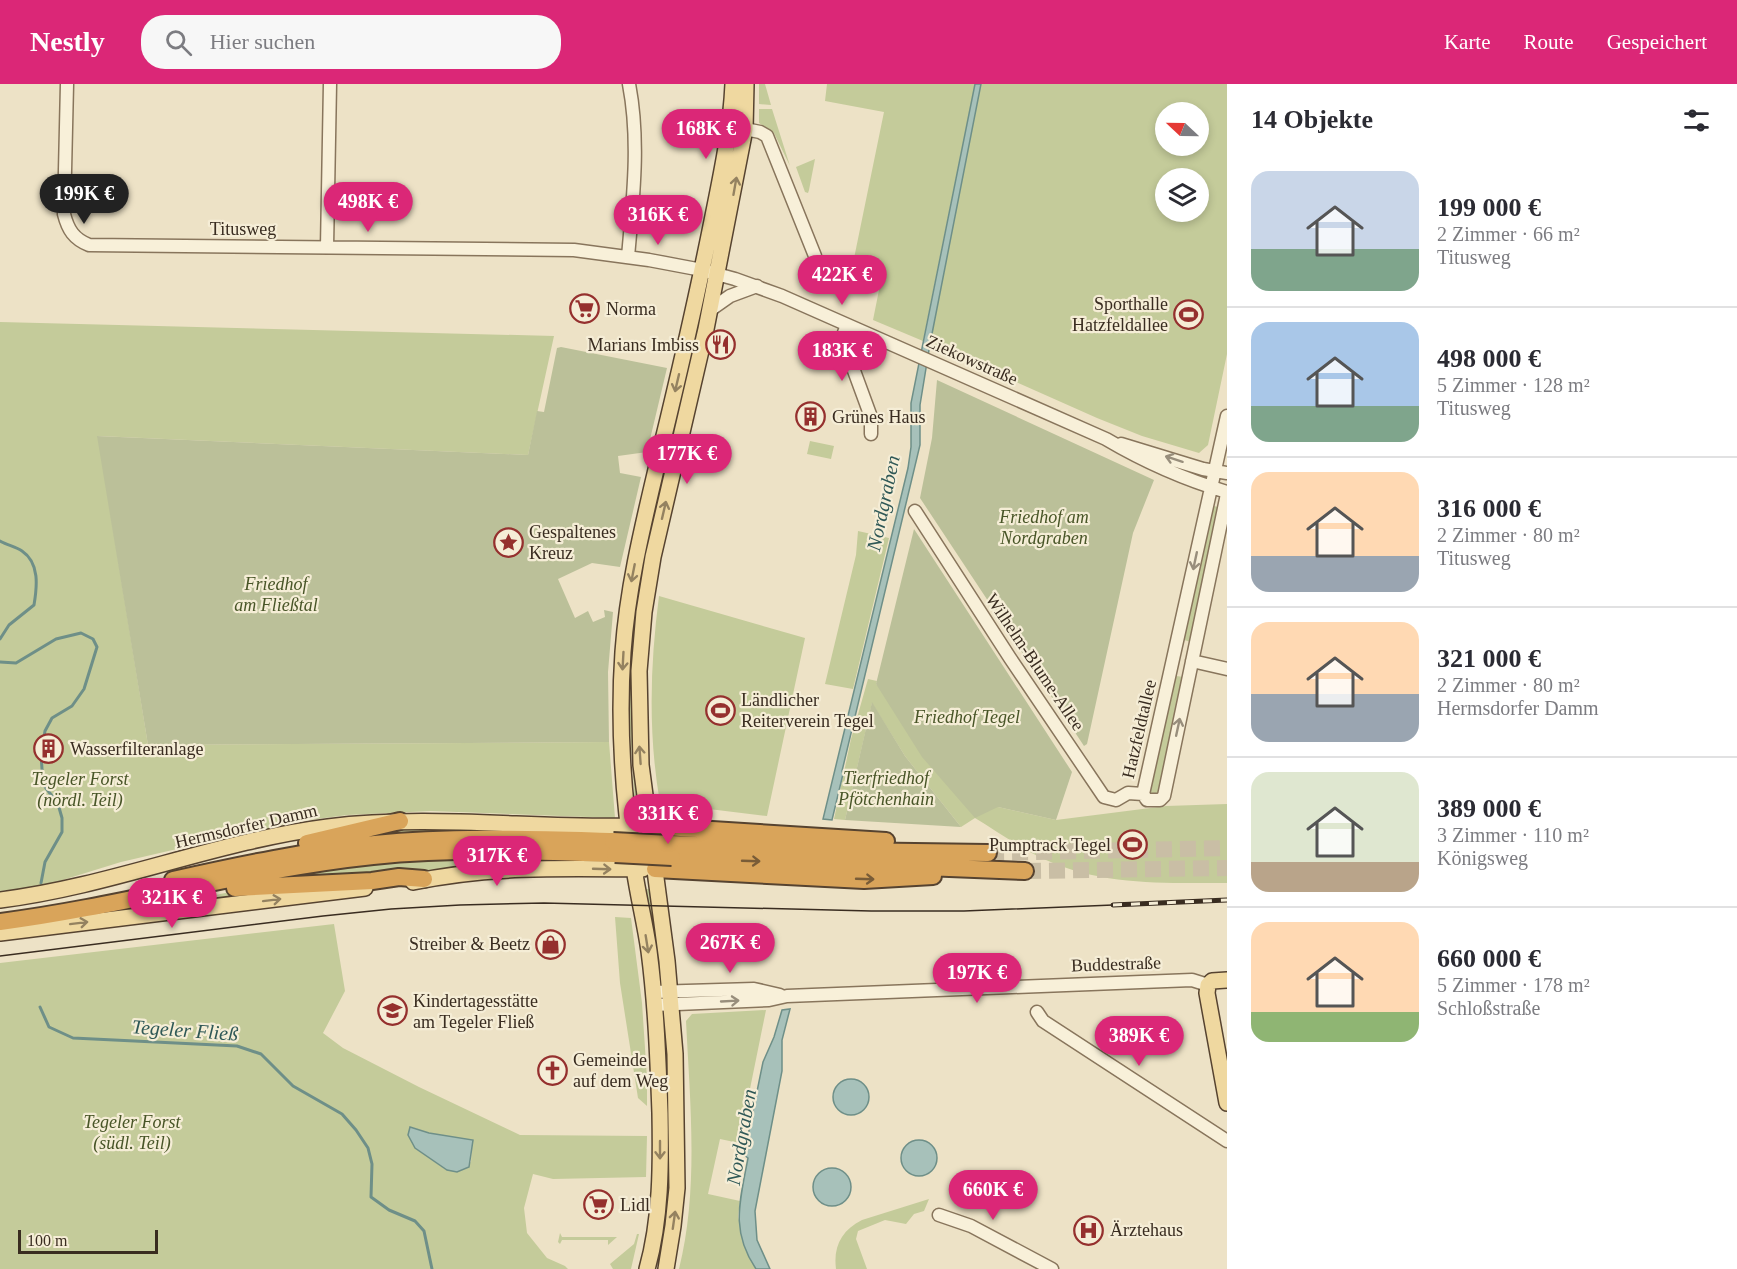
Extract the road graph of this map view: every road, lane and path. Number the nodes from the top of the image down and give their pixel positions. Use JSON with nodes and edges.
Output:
{"nodes":[{"id":1,"x":67,"y":84,"type":"edge"},
{"id":2,"x":330,"y":84,"type":"edge"},
{"id":3,"x":629,"y":84,"type":"edge"},
{"id":4,"x":733,"y":84,"type":"edge"},
{"id":5,"x":746,"y":84,"type":"edge"},
{"id":6,"x":729,"y":127,"type":"junction"},
{"id":7,"x":745,"y":129,"type":"junction"},
{"id":8,"x":327,"y":247,"type":"junction"},
{"id":9,"x":815,"y":256,"type":"dead end"},
{"id":10,"x":628,"y":257,"type":"junction"},
{"id":11,"x":702,"y":270,"type":"junction"},
{"id":12,"x":717,"y":274,"type":"junction"},
{"id":13,"x":757,"y":286,"type":"junction"},
{"id":14,"x":710,"y":310,"type":"junction"},
{"id":15,"x":847,"y":325,"type":"junction"},
{"id":16,"x":1227,"y":416,"type":"edge"},
{"id":17,"x":871,"y":434,"type":"dead end"},
{"id":18,"x":1106,"y":439,"type":"junction"},
{"id":19,"x":1221,"y":472,"type":"edge"},
{"id":20,"x":1211,"y":488,"type":"junction"},
{"id":21,"x":1227,"y":493,"type":"edge"},
{"id":22,"x":915,"y":511,"type":"dead end"},
{"id":23,"x":1192,"y":661,"type":"junction"},
{"id":24,"x":1227,"y":669,"type":"edge"},
{"id":25,"x":1143,"y":794,"type":"junction"},
{"id":26,"x":400,"y":821,"type":"junction"},
{"id":27,"x":629,"y":826,"type":"junction"},
{"id":28,"x":649,"y":826,"type":"junction"},
{"id":29,"x":614,"y":848,"type":"junction"},
{"id":30,"x":671,"y":851,"type":"junction"},
{"id":31,"x":964,"y":853,"type":"junction"},
{"id":32,"x":988,"y":861,"type":"junction"},
{"id":33,"x":634,"y":868,"type":"junction"},
{"id":34,"x":655,"y":869,"type":"junction"},
{"id":35,"x":1025,"y":872,"type":"tunnel mouth"},
{"id":36,"x":424,"y":879,"type":"junction"},
{"id":37,"x":171,"y":880,"type":"junction"},
{"id":38,"x":0,"y":900,"type":"edge"},
{"id":39,"x":0,"y":911,"type":"edge"},
{"id":40,"x":77,"y":911,"type":"junction"},
{"id":41,"x":0,"y":922,"type":"edge"},
{"id":42,"x":0,"y":933,"type":"edge"},
{"id":43,"x":1227,"y":980,"type":"edge"},
{"id":44,"x":1208,"y":986,"type":"junction"},
{"id":45,"x":654,"y":998,"type":"junction"},
{"id":46,"x":670,"y":998,"type":"junction"},
{"id":47,"x":1037,"y":1012,"type":"dead end"},
{"id":48,"x":1227,"y":1103,"type":"edge"},
{"id":49,"x":1227,"y":1141,"type":"edge"},
{"id":50,"x":939,"y":1215,"type":"dead end"},
{"id":51,"x":647,"y":1269,"type":"edge"},
{"id":52,"x":666,"y":1269,"type":"edge"},
{"id":53,"x":1052,"y":1269,"type":"edge"}],
"edges":[{"from":1,"to":8,"type":"street","name":"Titusweg"},
{"from":2,"to":8,"type":"street"},
{"from":3,"to":10,"type":"street"},
{"from":4,"to":6,"type":"main road"},
{"from":5,"to":7,"type":"main road"},
{"from":6,"to":7,"type":"main road"},
{"from":6,"to":11,"type":"main road"},
{"from":7,"to":9,"type":"street"},
{"from":12,"to":7,"type":"main road","one_way":true},
{"from":8,"to":10,"type":"street","name":"Titusweg"},
{"from":10,"to":11,"type":"street","name":"Titusweg"},
{"from":11,"to":12,"type":"street","name":"Ziekowstraße"},
{"from":11,"to":27,"type":"main road","one_way":true},
{"from":12,"to":13,"type":"street","name":"Ziekowstraße"},
{"from":12,"to":14,"type":"main road"},
{"from":13,"to":14,"type":"street"},
{"from":13,"to":15,"type":"street","name":"Ziekowstraße"},
{"from":28,"to":14,"type":"main road","one_way":true},
{"from":15,"to":17,"type":"street"},
{"from":15,"to":18,"type":"street","name":"Ziekowstraße"},
{"from":16,"to":19,"type":"street","name":"Hatzfeldtallee"},
{"from":19,"to":18,"type":"street","name":"Ziekowstraße","one_way":true},
{"from":18,"to":20,"type":"street","name":"Ziekowstraße"},
{"from":19,"to":20,"type":"street","name":"Hatzfeldtallee"},
{"from":20,"to":21,"type":"street","name":"Ziekowstraße"},
{"from":20,"to":25,"type":"street","name":"Hatzfeldtallee","one_way":true},
{"from":21,"to":23,"type":"street","name":"Hatzfeldtallee"},
{"from":22,"to":25,"type":"street","name":"Wilhelm-Blume-Allee"},
{"from":23,"to":24,"type":"street"},
{"from":25,"to":23,"type":"street","name":"Hatzfeldtallee","one_way":true},
{"from":26,"to":27,"type":"main road","name":"Hermsdorfer Damm"},
{"from":26,"to":37,"type":"highway"},
{"from":26,"to":38,"type":"main road","name":"Hermsdorfer Damm"},
{"from":27,"to":28,"type":"main road","name":"Hermsdorfer Damm"},
{"from":27,"to":33,"type":"main road"},
{"from":28,"to":31,"type":"highway"},
{"from":28,"to":34,"type":"main road"},
{"from":29,"to":30,"type":"highway","bridge":true},
{"from":29,"to":37,"type":"highway"},
{"from":29,"to":40,"type":"highway"},
{"from":30,"to":31,"type":"highway"},
{"from":30,"to":32,"type":"highway","one_way":true},
{"from":31,"to":32,"type":"highway"},
{"from":34,"to":32,"type":"highway","one_way":true},
{"from":32,"to":35,"type":"highway"},
{"from":33,"to":34,"type":"main road"},
{"from":36,"to":33,"type":"main road","one_way":true},
{"from":33,"to":45,"type":"main road","one_way":true},
{"from":34,"to":46,"type":"main road"},
{"from":36,"to":40,"type":"highway"},
{"from":42,"to":36,"type":"main road","one_way":true},
{"from":37,"to":39,"type":"highway"},
{"from":40,"to":41,"type":"highway"},
{"from":43,"to":44,"type":"main road","name":"Buddestraße"},
{"from":44,"to":46,"type":"street","name":"Buddestraße"},
{"from":44,"to":48,"type":"main road"},
{"from":45,"to":46,"type":"street","name":"Buddestraße"},
{"from":45,"to":51,"type":"main road","one_way":true},
{"from":52,"to":46,"type":"main road","one_way":true},
{"from":47,"to":49,"type":"street"},
{"from":50,"to":53,"type":"street"}]}
